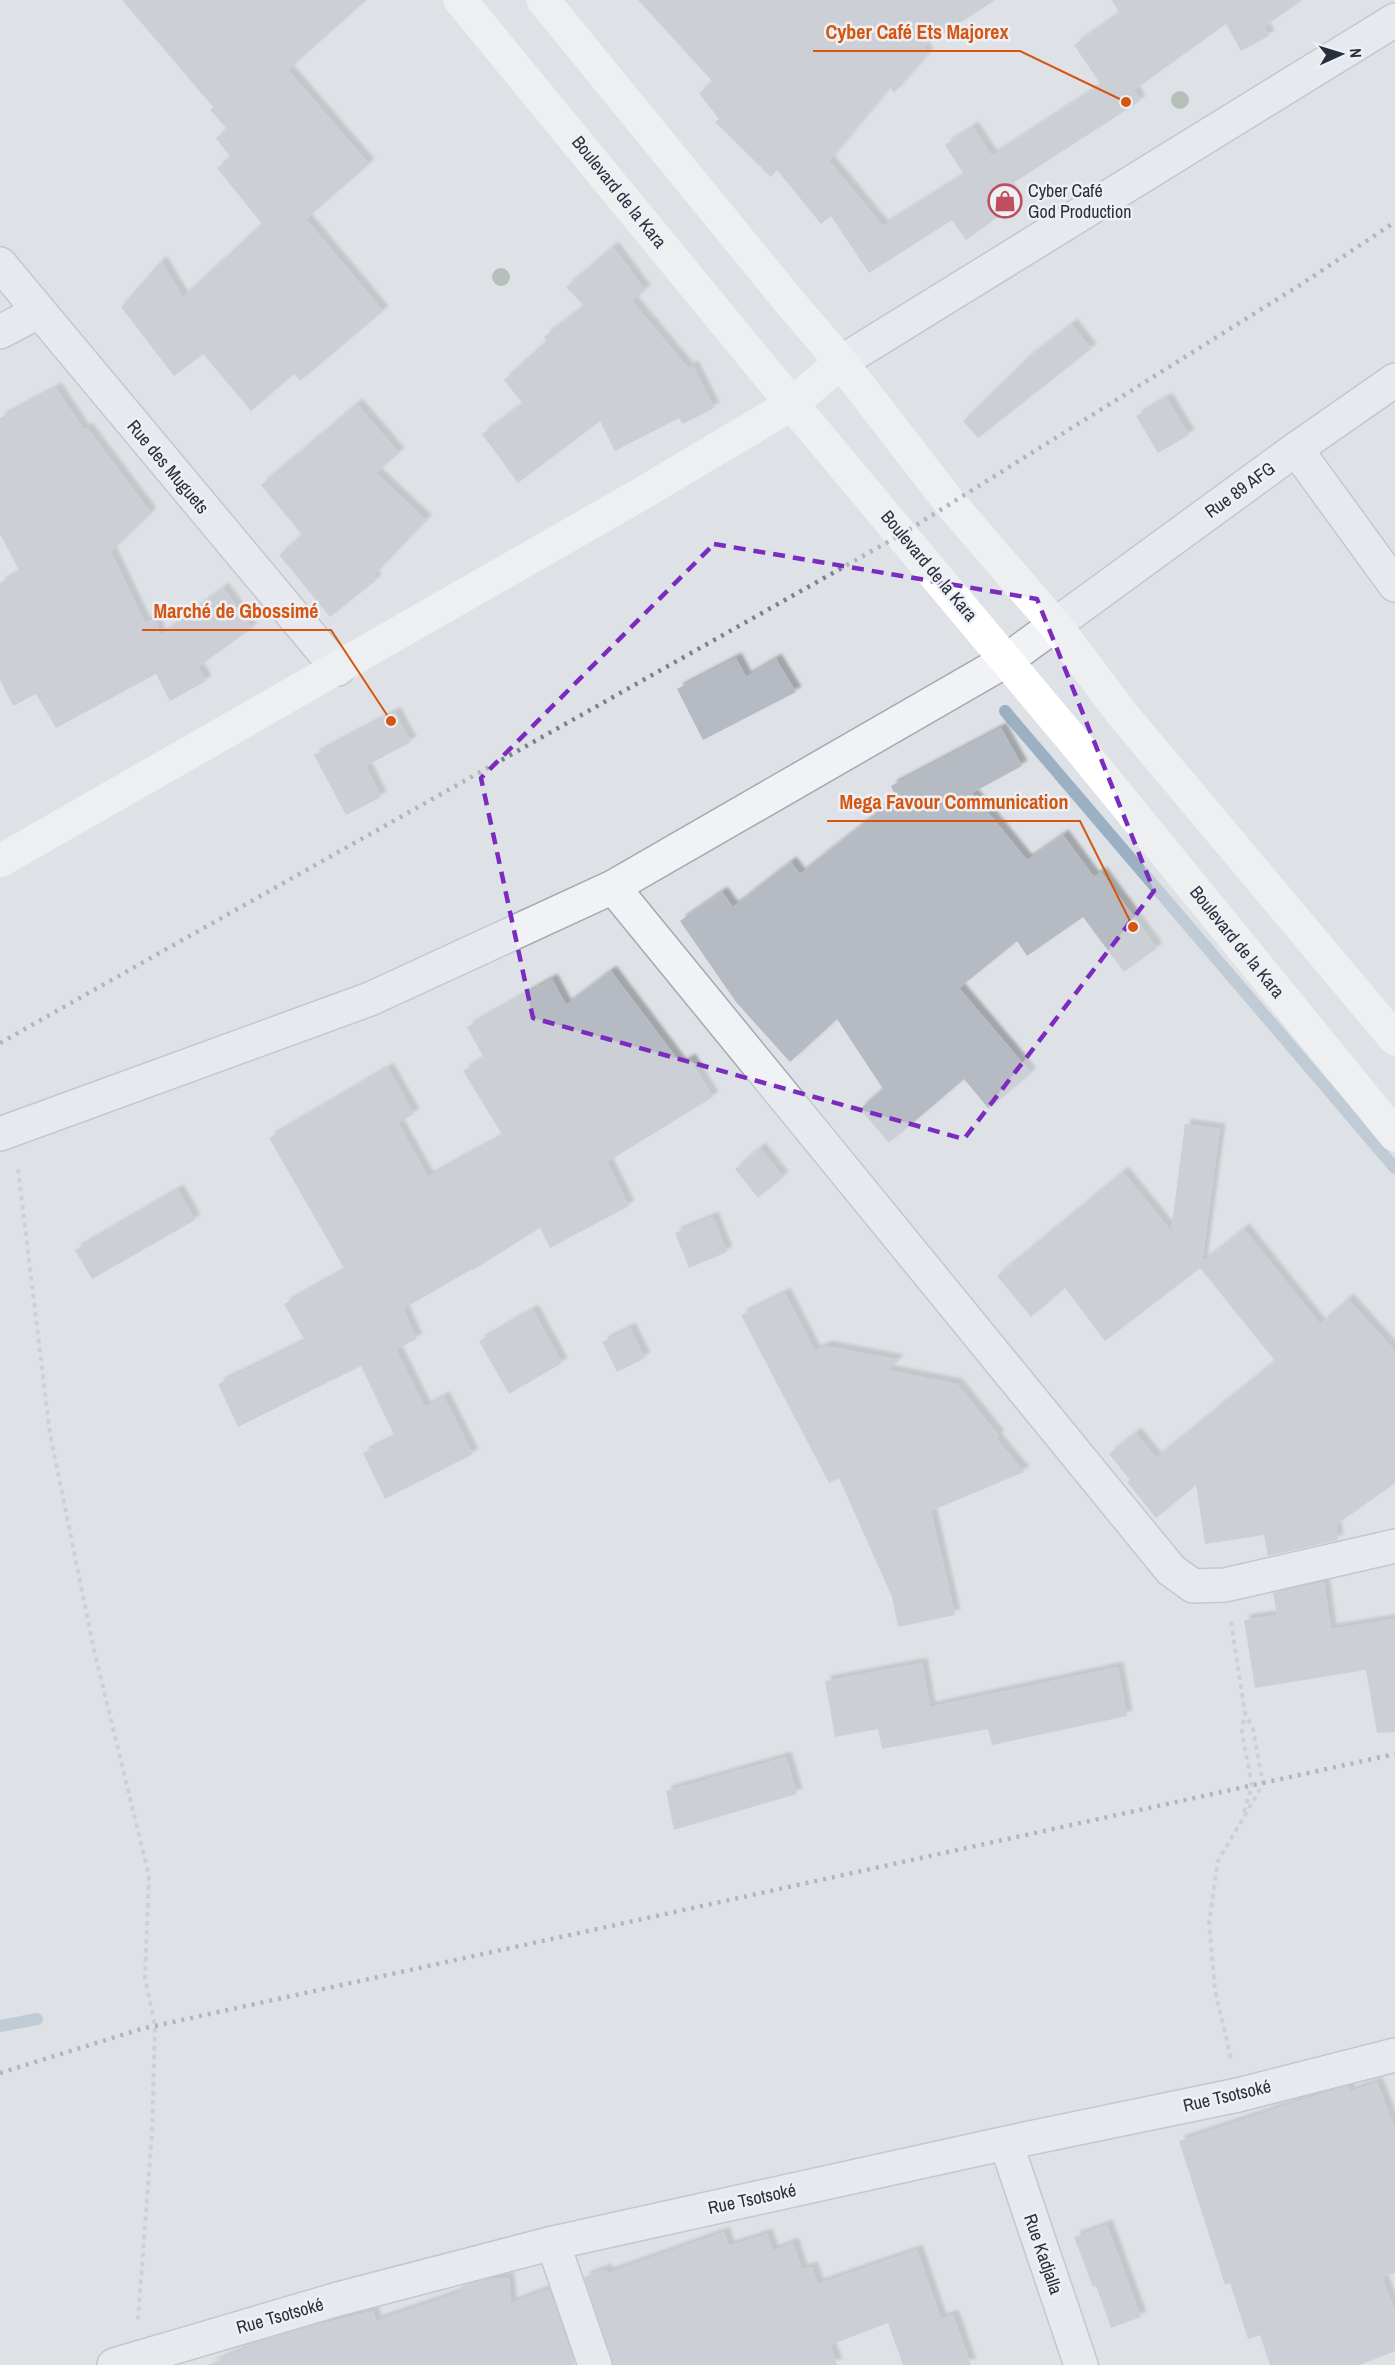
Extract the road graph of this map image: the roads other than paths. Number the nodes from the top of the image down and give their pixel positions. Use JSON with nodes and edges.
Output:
{"nodes":[{"id":1,"x":460,"y":0,"type":"edge"},
{"id":2,"x":543,"y":0,"type":"edge"},
{"id":3,"x":1395,"y":20,"type":"edge"},
{"id":4,"x":0,"y":264,"type":"edge"},
{"id":5,"x":38,"y":312,"type":"junction"},
{"id":6,"x":0,"y":332,"type":"edge"},
{"id":7,"x":841,"y":362,"type":"junction"},
{"id":8,"x":1395,"y":380,"type":"edge"},
{"id":9,"x":792,"y":404,"type":"junction"},
{"id":10,"x":1296,"y":448,"type":"junction"},
{"id":11,"x":1395,"y":585,"type":"edge"},
{"id":12,"x":1057,"y":625,"type":"junction"},
{"id":13,"x":1007,"y":660,"type":"junction"},
{"id":14,"x":338,"y":669,"type":"junction"},
{"id":15,"x":0,"y":861,"type":"edge"},
{"id":16,"x":613,"y":887,"type":"junction"},
{"id":17,"x":1395,"y":1038,"type":"edge"},
{"id":18,"x":7,"y":1131,"type":"edge"},
{"id":19,"x":1395,"y":1135,"type":"edge"},
{"id":20,"x":1395,"y":1546,"type":"edge"},
{"id":21,"x":1395,"y":2055,"type":"edge"},
{"id":22,"x":1006,"y":2143,"type":"junction"},
{"id":23,"x":553,"y":2243,"type":"junction"},
{"id":24,"x":125,"y":2362,"type":"edge"},
{"id":25,"x":595,"y":2365,"type":"edge"},
{"id":26,"x":1081,"y":2365,"type":"edge"}],
"edges":[{"from":1,"to":9,"type":"main road","name":"Boulevard de la Kara"},
{"from":2,"to":7,"type":"main road"},
{"from":3,"to":7,"type":"street"},
{"from":4,"to":5,"type":"street","name":"Rue des Muguets"},
{"from":5,"to":6,"type":"street"},
{"from":5,"to":14,"type":"street","name":"Rue des Muguets"},
{"from":7,"to":9,"type":"main road"},
{"from":7,"to":12,"type":"main road"},
{"from":8,"to":10,"type":"street","name":"Rue 89 AFG"},
{"from":9,"to":13,"type":"main road","name":"Boulevard de la Kara"},
{"from":9,"to":14,"type":"main road"},
{"from":10,"to":11,"type":"street"},
{"from":10,"to":12,"type":"street","name":"Rue 89 AFG"},
{"from":12,"to":13,"type":"street","name":"Rue 89 AFG"},
{"from":12,"to":17,"type":"main road"},
{"from":13,"to":16,"type":"street","name":"Rue 89 AFG"},
{"from":13,"to":19,"type":"main road","name":"Boulevard de la Kara"},
{"from":14,"to":15,"type":"main road"},
{"from":16,"to":18,"type":"street","name":"Rue 89 AFG"},
{"from":16,"to":20,"type":"street"},
{"from":21,"to":22,"type":"street","name":"Rue Tsotsoké"},
{"from":22,"to":23,"type":"street","name":"Rue Tsotsoké"},
{"from":22,"to":26,"type":"street","name":"Rue Kadjalla"},
{"from":23,"to":24,"type":"street","name":"Rue Tsotsoké"},
{"from":23,"to":25,"type":"street"}]}
